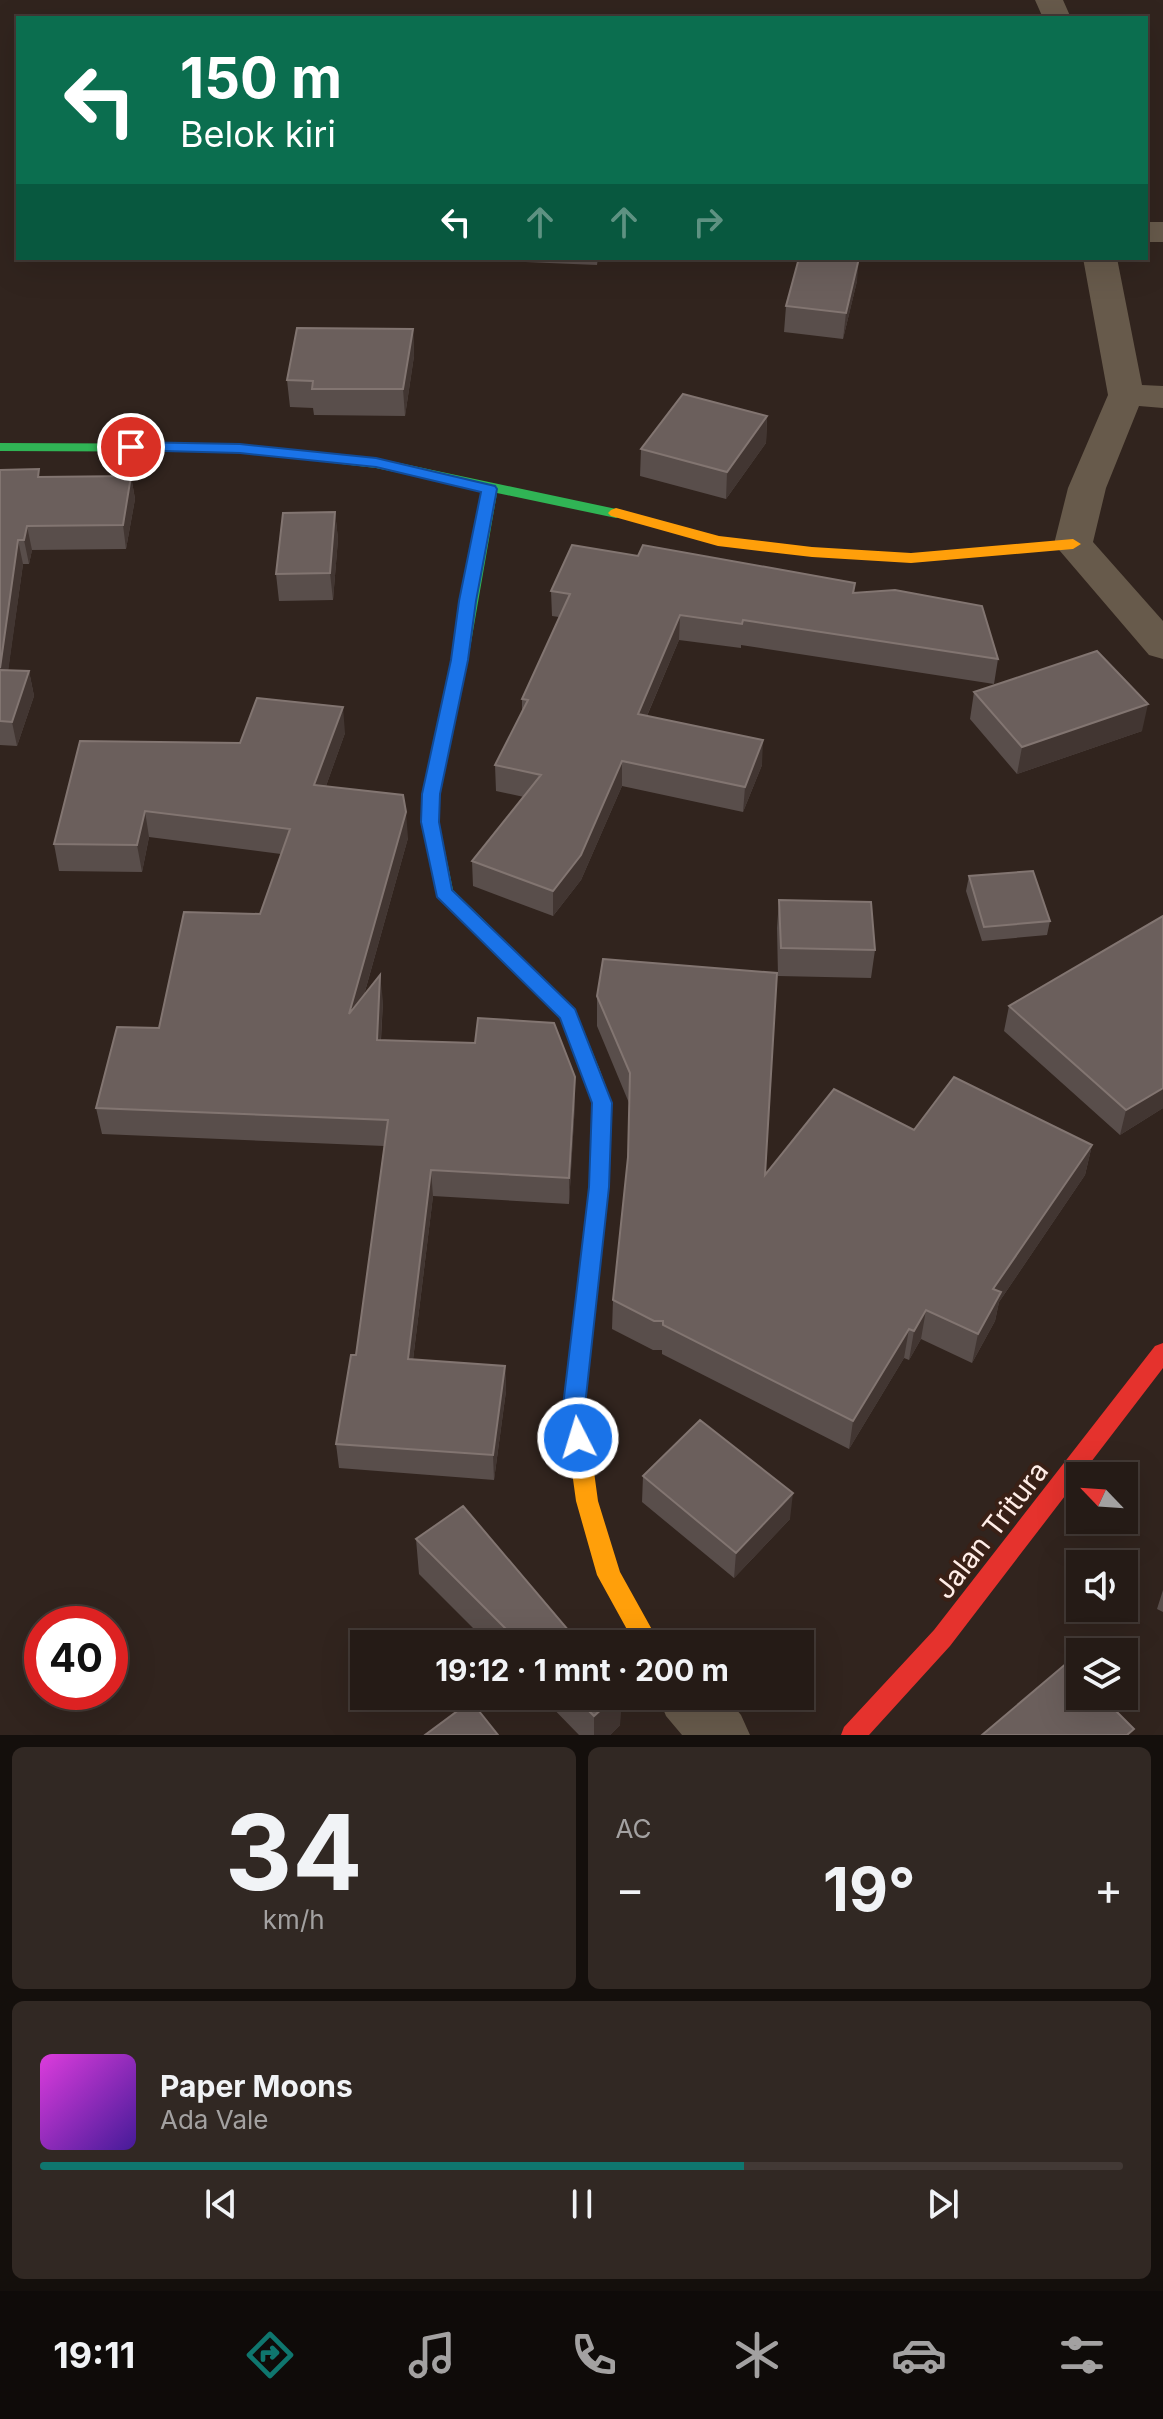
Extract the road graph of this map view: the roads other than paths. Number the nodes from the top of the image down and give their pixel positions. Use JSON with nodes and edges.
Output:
{"nodes":[{"id":1,"x":1101,"y":260,"type":"edge"},
{"id":2,"x":1144,"y":396,"type":"edge"},
{"id":3,"x":0,"y":447,"type":"edge"},
{"id":4,"x":490,"y":489,"type":"junction"},
{"id":5,"x":1073,"y":544,"type":"junction"},
{"id":6,"x":1163,"y":646,"type":"edge"},
{"id":7,"x":1163,"y":1352,"type":"edge"},
{"id":8,"x":640,"y":1630,"type":"edge"},
{"id":9,"x":699,"y":1710,"type":"edge"},
{"id":10,"x":720,"y":1735,"type":"edge"},
{"id":11,"x":853,"y":1735,"type":"edge"}],
"edges":[{"from":1,"to":2,"type":"street"},
{"from":2,"to":5,"type":"street"},
{"from":3,"to":4,"type":"street"},
{"from":4,"to":5,"type":"street"},
{"from":4,"to":8,"type":"street"},
{"from":5,"to":6,"type":"street"},
{"from":7,"to":11,"type":"street","name":"Jalan Tritura"},
{"from":9,"to":10,"type":"street"}]}
